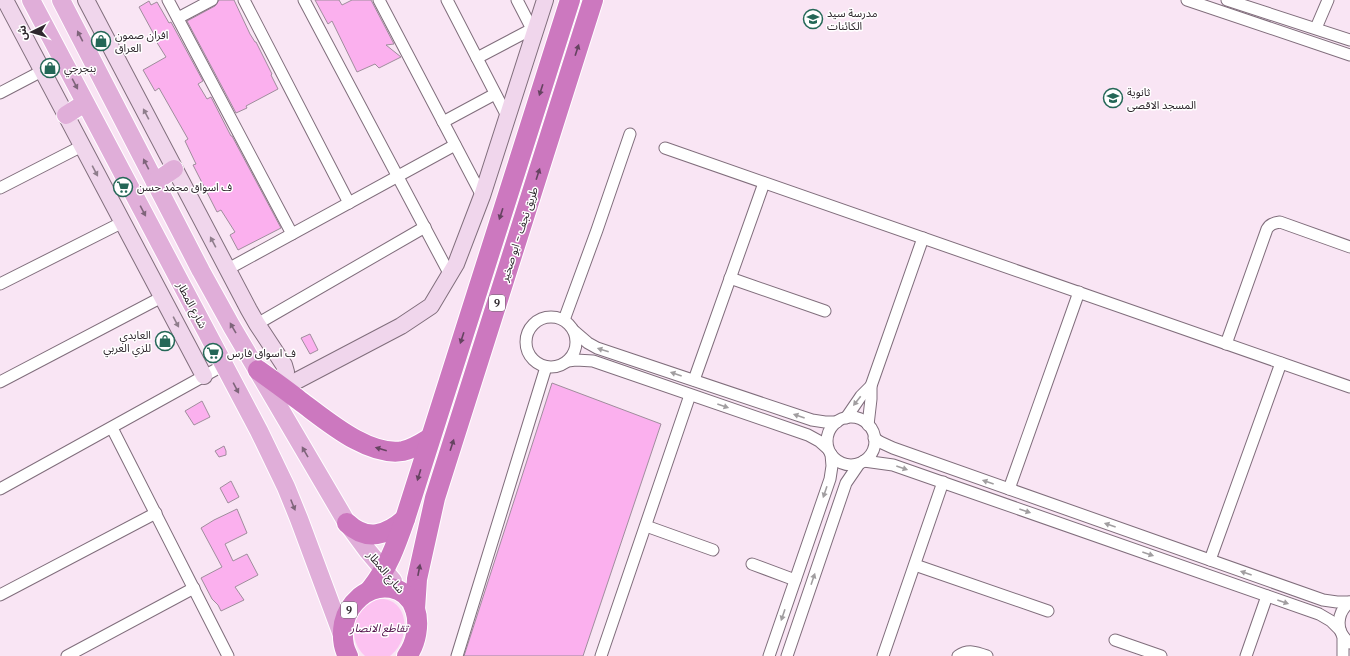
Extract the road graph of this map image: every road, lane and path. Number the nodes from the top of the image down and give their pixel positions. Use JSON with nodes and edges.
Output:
{"nodes":[{"id":1,"x":5,"y":0,"type":"edge"},
{"id":2,"x":31,"y":0,"type":"edge"},
{"id":3,"x":61,"y":0,"type":"edge"},
{"id":4,"x":86,"y":0,"type":"edge"},
{"id":5,"x":168,"y":0,"type":"edge"},
{"id":6,"x":212,"y":0,"type":"edge"},
{"id":7,"x":244,"y":0,"type":"edge"},
{"id":8,"x":304,"y":0,"type":"edge"},
{"id":9,"x":379,"y":0,"type":"edge"},
{"id":10,"x":447,"y":0,"type":"edge"},
{"id":11,"x":517,"y":0,"type":"edge"},
{"id":12,"x":545,"y":0,"type":"edge"},
{"id":13,"x":570,"y":0,"type":"edge"},
{"id":14,"x":593,"y":0,"type":"edge"},
{"id":15,"x":1187,"y":0,"type":"edge"},
{"id":16,"x":1228,"y":0,"type":"edge"},
{"id":17,"x":1328,"y":0,"type":"edge"},
{"id":18,"x":1245,"y":6,"type":"junction"},
{"id":19,"x":178,"y":18,"type":"junction"},
{"id":20,"x":1240,"y":18,"type":"junction"},
{"id":21,"x":1316,"y":28,"type":"junction"},
{"id":22,"x":533,"y":31,"type":"junction"},
{"id":23,"x":1350,"y":40,"type":"edge"},
{"id":24,"x":1350,"y":55,"type":"edge"},
{"id":25,"x":477,"y":58,"type":"junction"},
{"id":26,"x":42,"y":71,"type":"junction"},
{"id":27,"x":0,"y":93,"type":"edge"},
{"id":28,"x":495,"y":94,"type":"junction"},
{"id":29,"x":86,"y":103,"type":"junction"},
{"id":30,"x":66,"y":115,"type":"junction"},
{"id":31,"x":508,"y":118,"type":"junction"},
{"id":32,"x":443,"y":122,"type":"junction"},
{"id":33,"x":630,"y":134,"type":"dead end"},
{"id":34,"x":455,"y":145,"type":"junction"},
{"id":35,"x":82,"y":146,"type":"junction"},
{"id":36,"x":665,"y":148,"type":"dead end"},
{"id":37,"x":174,"y":169,"type":"junction"},
{"id":38,"x":398,"y":176,"type":"junction"},
{"id":39,"x":155,"y":182,"type":"junction"},
{"id":40,"x":764,"y":183,"type":"junction"},
{"id":41,"x":0,"y":188,"type":"edge"},
{"id":42,"x":482,"y":196,"type":"junction"},
{"id":43,"x":349,"y":203,"type":"junction"},
{"id":44,"x":123,"y":222,"type":"junction"},
{"id":45,"x":425,"y":227,"type":"junction"},
{"id":46,"x":292,"y":234,"type":"junction"},
{"id":47,"x":923,"y":238,"type":"junction"},
{"id":48,"x":1350,"y":247,"type":"edge"},
{"id":49,"x":228,"y":269,"type":"junction"},
{"id":50,"x":450,"y":275,"type":"junction"},
{"id":51,"x":730,"y":278,"type":"junction"},
{"id":52,"x":0,"y":284,"type":"edge"},
{"id":53,"x":1079,"y":292,"type":"junction"},
{"id":54,"x":162,"y":297,"type":"junction"},
{"id":55,"x":825,"y":311,"type":"dead end"},
{"id":56,"x":564,"y":320,"type":"junction"},
{"id":57,"x":257,"y":324,"type":"junction"},
{"id":58,"x":574,"y":331,"type":"junction"},
{"id":59,"x":1226,"y":344,"type":"junction"},
{"id":60,"x":568,"y":361,"type":"junction"},
{"id":61,"x":1281,"y":363,"type":"junction"},
{"id":62,"x":224,"y":366,"type":"junction"},
{"id":63,"x":546,"y":367,"type":"junction"},
{"id":64,"x":258,"y":370,"type":"junction"},
{"id":65,"x":204,"y":376,"type":"junction"},
{"id":66,"x":694,"y":380,"type":"junction"},
{"id":67,"x":0,"y":382,"type":"edge"},
{"id":68,"x":871,"y":386,"type":"junction"},
{"id":69,"x":281,"y":387,"type":"junction"},
{"id":70,"x":1350,"y":387,"type":"edge"},
{"id":71,"x":690,"y":395,"type":"junction"},
{"id":72,"x":841,"y":420,"type":"junction"},
{"id":73,"x":868,"y":425,"type":"junction"},
{"id":74,"x":112,"y":428,"type":"junction"},
{"id":75,"x":430,"y":438,"type":"junction"},
{"id":76,"x":874,"y":438,"type":"junction"},
{"id":77,"x":829,"y":451,"type":"junction"},
{"id":78,"x":862,"y":462,"type":"junction"},
{"id":79,"x":943,"y":482,"type":"junction"},
{"id":80,"x":0,"y":489,"type":"edge"},
{"id":81,"x":1009,"y":489,"type":"junction"},
{"id":82,"x":156,"y":513,"type":"junction"},
{"id":83,"x":405,"y":519,"type":"junction"},
{"id":84,"x":347,"y":523,"type":"junction"},
{"id":85,"x":646,"y":526,"type":"junction"},
{"id":86,"x":713,"y":550,"type":"dead end"},
{"id":87,"x":1210,"y":560,"type":"junction"},
{"id":88,"x":752,"y":564,"type":"dead end"},
{"id":89,"x":915,"y":565,"type":"junction"},
{"id":90,"x":384,"y":572,"type":"junction"},
{"id":91,"x":795,"y":580,"type":"junction"},
{"id":92,"x":194,"y":588,"type":"junction"},
{"id":93,"x":370,"y":590,"type":"junction"},
{"id":94,"x":0,"y":595,"type":"edge"},
{"id":95,"x":1267,"y":596,"type":"junction"},
{"id":96,"x":1350,"y":602,"type":"edge"},
{"id":97,"x":411,"y":603,"type":"junction"},
{"id":98,"x":1048,"y":611,"type":"dead end"},
{"id":99,"x":1344,"y":636,"type":"edge"},
{"id":100,"x":1115,"y":640,"type":"dead end"},
{"id":101,"x":346,"y":652,"type":"edge"},
{"id":102,"x":67,"y":656,"type":"edge"},
{"id":103,"x":228,"y":656,"type":"edge"},
{"id":104,"x":407,"y":656,"type":"edge"},
{"id":105,"x":457,"y":656,"type":"edge"},
{"id":106,"x":601,"y":656,"type":"edge"},
{"id":107,"x":769,"y":656,"type":"edge"},
{"id":108,"x":787,"y":656,"type":"edge"},
{"id":109,"x":883,"y":656,"type":"edge"},
{"id":110,"x":958,"y":656,"type":"edge"},
{"id":111,"x":987,"y":656,"type":"edge"},
{"id":112,"x":1161,"y":656,"type":"edge"},
{"id":113,"x":1246,"y":656,"type":"edge"},
{"id":114,"x":1343,"y":656,"type":"edge"}],
"edges":[{"from":1,"to":26,"type":"street"},
{"from":2,"to":29,"type":"main road","name":"شارع المطار","one_way":true},
{"from":39,"to":3,"type":"main road","name":"شارع المطار","one_way":true},
{"from":37,"to":4,"type":"street","one_way":true},
{"from":5,"to":19,"type":"street"},
{"from":6,"to":19,"type":"street"},
{"from":7,"to":43,"type":"street"},
{"from":8,"to":38,"type":"street"},
{"from":9,"to":32,"type":"street"},
{"from":10,"to":25,"type":"street"},
{"from":11,"to":22,"type":"street"},
{"from":12,"to":22,"type":"street"},
{"from":13,"to":75,"type":"highway","name":"طريق نجف - ابو صخير","number":"9","one_way":true},
{"from":97,"to":14,"type":"highway","name":"طريق نجف - ابو صخير","number":"9","one_way":true},
{"from":15,"to":20,"type":"street"},
{"from":16,"to":18,"type":"street"},
{"from":17,"to":21,"type":"street"},
{"from":18,"to":20,"type":"street"},
{"from":18,"to":21,"type":"street"},
{"from":19,"to":46,"type":"street"},
{"from":20,"to":24,"type":"street"},
{"from":21,"to":23,"type":"street"},
{"from":22,"to":25,"type":"street"},
{"from":22,"to":31,"type":"street"},
{"from":25,"to":28,"type":"street"},
{"from":26,"to":27,"type":"street"},
{"from":26,"to":30,"type":"street"},
{"from":28,"to":31,"type":"street"},
{"from":28,"to":32,"type":"street"},
{"from":29,"to":30,"type":"main road"},
{"from":29,"to":62,"type":"main road","name":"شارع المطار","one_way":true},
{"from":30,"to":35,"type":"street"},
{"from":31,"to":42,"type":"street"},
{"from":32,"to":34,"type":"street"},
{"from":33,"to":56,"type":"street"},
{"from":34,"to":38,"type":"street"},
{"from":34,"to":42,"type":"street"},
{"from":35,"to":41,"type":"street"},
{"from":35,"to":44,"type":"street","one_way":true},
{"from":36,"to":40,"type":"street"},
{"from":37,"to":39,"type":"main road"},
{"from":49,"to":37,"type":"street","one_way":true},
{"from":38,"to":43,"type":"street"},
{"from":38,"to":45,"type":"street"},
{"from":64,"to":39,"type":"main road","name":"شارع المطار","one_way":true},
{"from":40,"to":47,"type":"street"},
{"from":40,"to":51,"type":"street"},
{"from":42,"to":50,"type":"street"},
{"from":43,"to":46,"type":"street"},
{"from":44,"to":52,"type":"street"},
{"from":44,"to":54,"type":"street"},
{"from":45,"to":50,"type":"street"},
{"from":45,"to":57,"type":"street"},
{"from":46,"to":49,"type":"street"},
{"from":47,"to":53,"type":"street"},
{"from":47,"to":68,"type":"street"},
{"from":48,"to":59,"type":"street"},
{"from":49,"to":57,"type":"street"},
{"from":50,"to":69,"type":"street"},
{"from":51,"to":55,"type":"street"},
{"from":51,"to":66,"type":"street"},
{"from":53,"to":59,"type":"street"},
{"from":53,"to":81,"type":"street"},
{"from":54,"to":65,"type":"street","one_way":true},
{"from":54,"to":67,"type":"street"},
{"from":56,"to":58,"type":"street"},
{"from":56,"to":63,"type":"street"},
{"from":57,"to":69,"type":"street"},
{"from":58,"to":60,"type":"street"},
{"from":66,"to":58,"type":"street","one_way":true},
{"from":59,"to":61,"type":"street"},
{"from":60,"to":63,"type":"street"},
{"from":60,"to":71,"type":"street"},
{"from":61,"to":70,"type":"street"},
{"from":61,"to":87,"type":"street"},
{"from":62,"to":65,"type":"street"},
{"from":62,"to":101,"type":"main road","name":"شارع المطار","one_way":true},
{"from":63,"to":105,"type":"street"},
{"from":64,"to":69,"type":"highway"},
{"from":84,"to":64,"type":"main road","name":"شارع المطار","one_way":true},
{"from":65,"to":74,"type":"street"},
{"from":72,"to":66,"type":"street","one_way":true},
{"from":68,"to":72,"type":"street","one_way":true},
{"from":68,"to":73,"type":"street"},
{"from":75,"to":69,"type":"highway","one_way":true},
{"from":71,"to":77,"type":"street","one_way":true},
{"from":71,"to":85,"type":"street"},
{"from":72,"to":73,"type":"street"},
{"from":72,"to":77,"type":"street"},
{"from":73,"to":76,"type":"street"},
{"from":74,"to":80,"type":"street"},
{"from":74,"to":82,"type":"street"},
{"from":75,"to":83,"type":"highway","name":"طريق نجف - ابو صخير","number":"9","one_way":true},
{"from":76,"to":78,"type":"street"},
{"from":81,"to":76,"type":"street","one_way":true},
{"from":77,"to":78,"type":"street"},
{"from":77,"to":91,"type":"street","one_way":true},
{"from":78,"to":79,"type":"street","one_way":true},
{"from":108,"to":78,"type":"street","one_way":true},
{"from":79,"to":89,"type":"street"},
{"from":79,"to":95,"type":"street","one_way":true},
{"from":87,"to":81,"type":"street","one_way":true},
{"from":82,"to":92,"type":"street"},
{"from":82,"to":94,"type":"street"},
{"from":83,"to":84,"type":"highway"},
{"from":83,"to":90,"type":"highway","name":"طريق نجف - ابو صخير","number":"9"},
{"from":84,"to":90,"type":"main road","name":"شارع المطار"},
{"from":85,"to":86,"type":"street"},
{"from":85,"to":106,"type":"street"},
{"from":96,"to":87,"type":"street","one_way":true},
{"from":88,"to":91,"type":"street"},
{"from":89,"to":98,"type":"street"},
{"from":89,"to":109,"type":"street"},
{"from":90,"to":93,"type":"highway","name":"طريق نجف - ابو صخير","number":"9"},
{"from":90,"to":97,"type":"main road","name":"شارع المطار"},
{"from":91,"to":107,"type":"street","one_way":true},
{"from":92,"to":102,"type":"street"},
{"from":92,"to":103,"type":"street"},
{"from":93,"to":97,"type":"highway"},
{"from":93,"to":101,"type":"highway","number":"9"},
{"from":95,"to":99,"type":"street","one_way":true},
{"from":95,"to":113,"type":"street"},
{"from":96,"to":99,"type":"street"},
{"from":97,"to":104,"type":"highway","number":"9"},
{"from":99,"to":114,"type":"street"},
{"from":100,"to":112,"type":"street"},
{"from":110,"to":111,"type":"street"}]}
